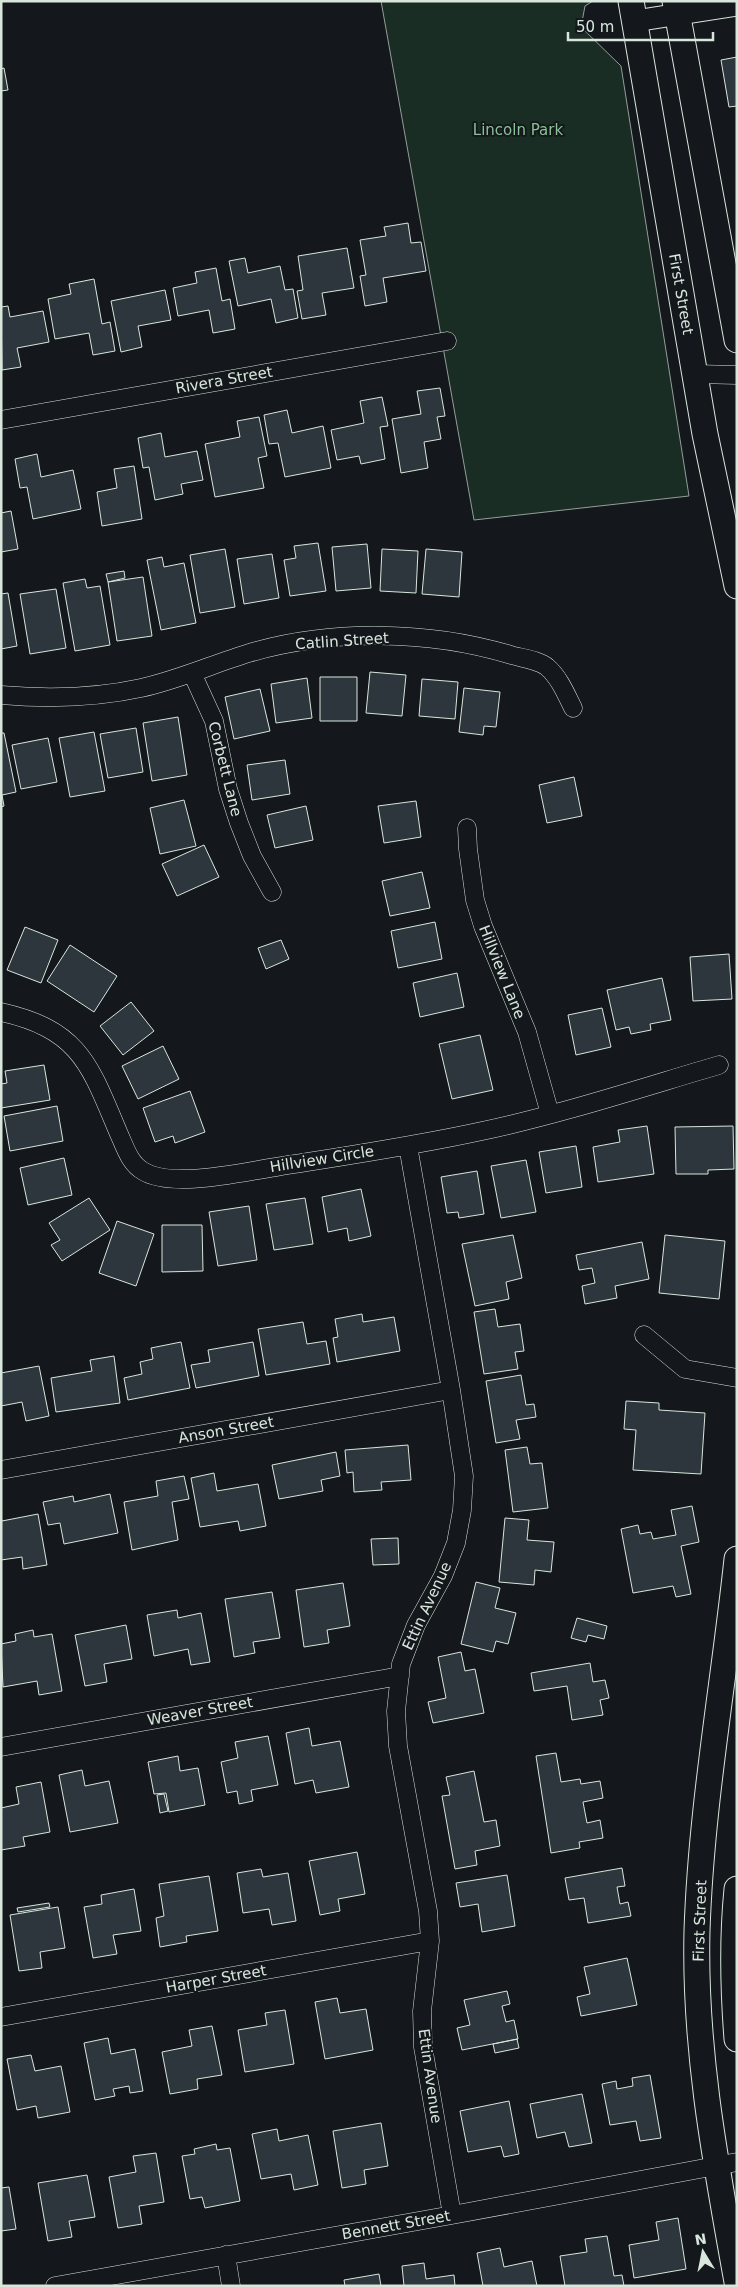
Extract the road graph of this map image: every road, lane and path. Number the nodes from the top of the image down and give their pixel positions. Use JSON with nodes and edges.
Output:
{"nodes":[{"id":1,"x":737,"y":5,"type":"edge"},
{"id":2,"x":676,"y":8,"type":"edge"},
{"id":3,"x":633,"y":11,"type":"edge"},
{"id":4,"x":737,"y":340,"type":"edge"},
{"id":5,"x":447,"y":341,"type":"dead end"},
{"id":6,"x":695,"y":374,"type":"junction"},
{"id":7,"x":737,"y":375,"type":"edge"},
{"id":8,"x":1,"y":420,"type":"edge"},
{"id":9,"x":737,"y":586,"type":"edge"},
{"id":10,"x":192,"y":673,"type":"junction"},
{"id":11,"x":1,"y":695,"type":"edge"},
{"id":12,"x":573,"y":708,"type":"dead end"},
{"id":13,"x":467,"y":828,"type":"dead end"},
{"id":14,"x":272,"y":892,"type":"dead end"},
{"id":15,"x":1,"y":1012,"type":"edge"},
{"id":16,"x":719,"y":1065,"type":"dead end"},
{"id":17,"x":550,"y":1114,"type":"junction"},
{"id":18,"x":408,"y":1146,"type":"junction"},
{"id":19,"x":644,"y":1335,"type":"dead end"},
{"id":20,"x":737,"y":1378,"type":"edge"},
{"id":21,"x":451,"y":1390,"type":"junction"},
{"id":22,"x":1,"y":1470,"type":"edge"},
{"id":23,"x":737,"y":1559,"type":"edge"},
{"id":24,"x":400,"y":1676,"type":"junction"},
{"id":25,"x":1,"y":1747,"type":"edge"},
{"id":26,"x":737,"y":1888,"type":"edge"},
{"id":27,"x":430,"y":1941,"type":"junction"},
{"id":28,"x":1,"y":2018,"type":"edge"},
{"id":29,"x":737,"y":2039,"type":"edge"},
{"id":30,"x":726,"y":2164,"type":"edge"},
{"id":31,"x":452,"y":2215,"type":"junction"},
{"id":32,"x":226,"y":2255,"type":"junction"},
{"id":33,"x":737,"y":2282,"type":"edge"},
{"id":34,"x":55,"y":2286,"type":"edge"},
{"id":35,"x":232,"y":2286,"type":"edge"}],
"edges":[{"from":1,"to":2,"type":"street"},
{"from":2,"to":3,"type":"street"},
{"from":2,"to":4,"type":"main road"},
{"from":3,"to":6,"type":"main road","name":"First Street"},
{"from":5,"to":8,"type":"street","name":"Rivera Street"},
{"from":6,"to":7,"type":"street"},
{"from":6,"to":9,"type":"main road","name":"First Street"},
{"from":10,"to":11,"type":"street","name":"Catlin Street"},
{"from":10,"to":12,"type":"street","name":"Catlin Street"},
{"from":10,"to":14,"type":"street","name":"Corbett Lane"},
{"from":13,"to":17,"type":"street","name":"Hillview Lane"},
{"from":15,"to":18,"type":"street","name":"Hillview Circle"},
{"from":16,"to":17,"type":"street","name":"Hillview Circle"},
{"from":17,"to":18,"type":"street","name":"Hillview Circle"},
{"from":18,"to":21,"type":"street","name":"Ettin Avenue"},
{"from":19,"to":20,"type":"street"},
{"from":21,"to":22,"type":"street","name":"Anson Street"},
{"from":21,"to":24,"type":"street","name":"Ettin Avenue"},
{"from":23,"to":30,"type":"main road","name":"First Street"},
{"from":24,"to":25,"type":"street","name":"Weaver Street"},
{"from":24,"to":27,"type":"street","name":"Ettin Avenue"},
{"from":26,"to":29,"type":"main road"},
{"from":27,"to":28,"type":"street","name":"Harper Street"},
{"from":27,"to":31,"type":"street","name":"Ettin Avenue"},
{"from":30,"to":31,"type":"street","name":"Bennett Street"},
{"from":30,"to":33,"type":"main road","name":"First Street"},
{"from":31,"to":32,"type":"street","name":"Bennett Street"},
{"from":32,"to":34,"type":"street","name":"Bennett Street"},
{"from":32,"to":35,"type":"street"}]}
